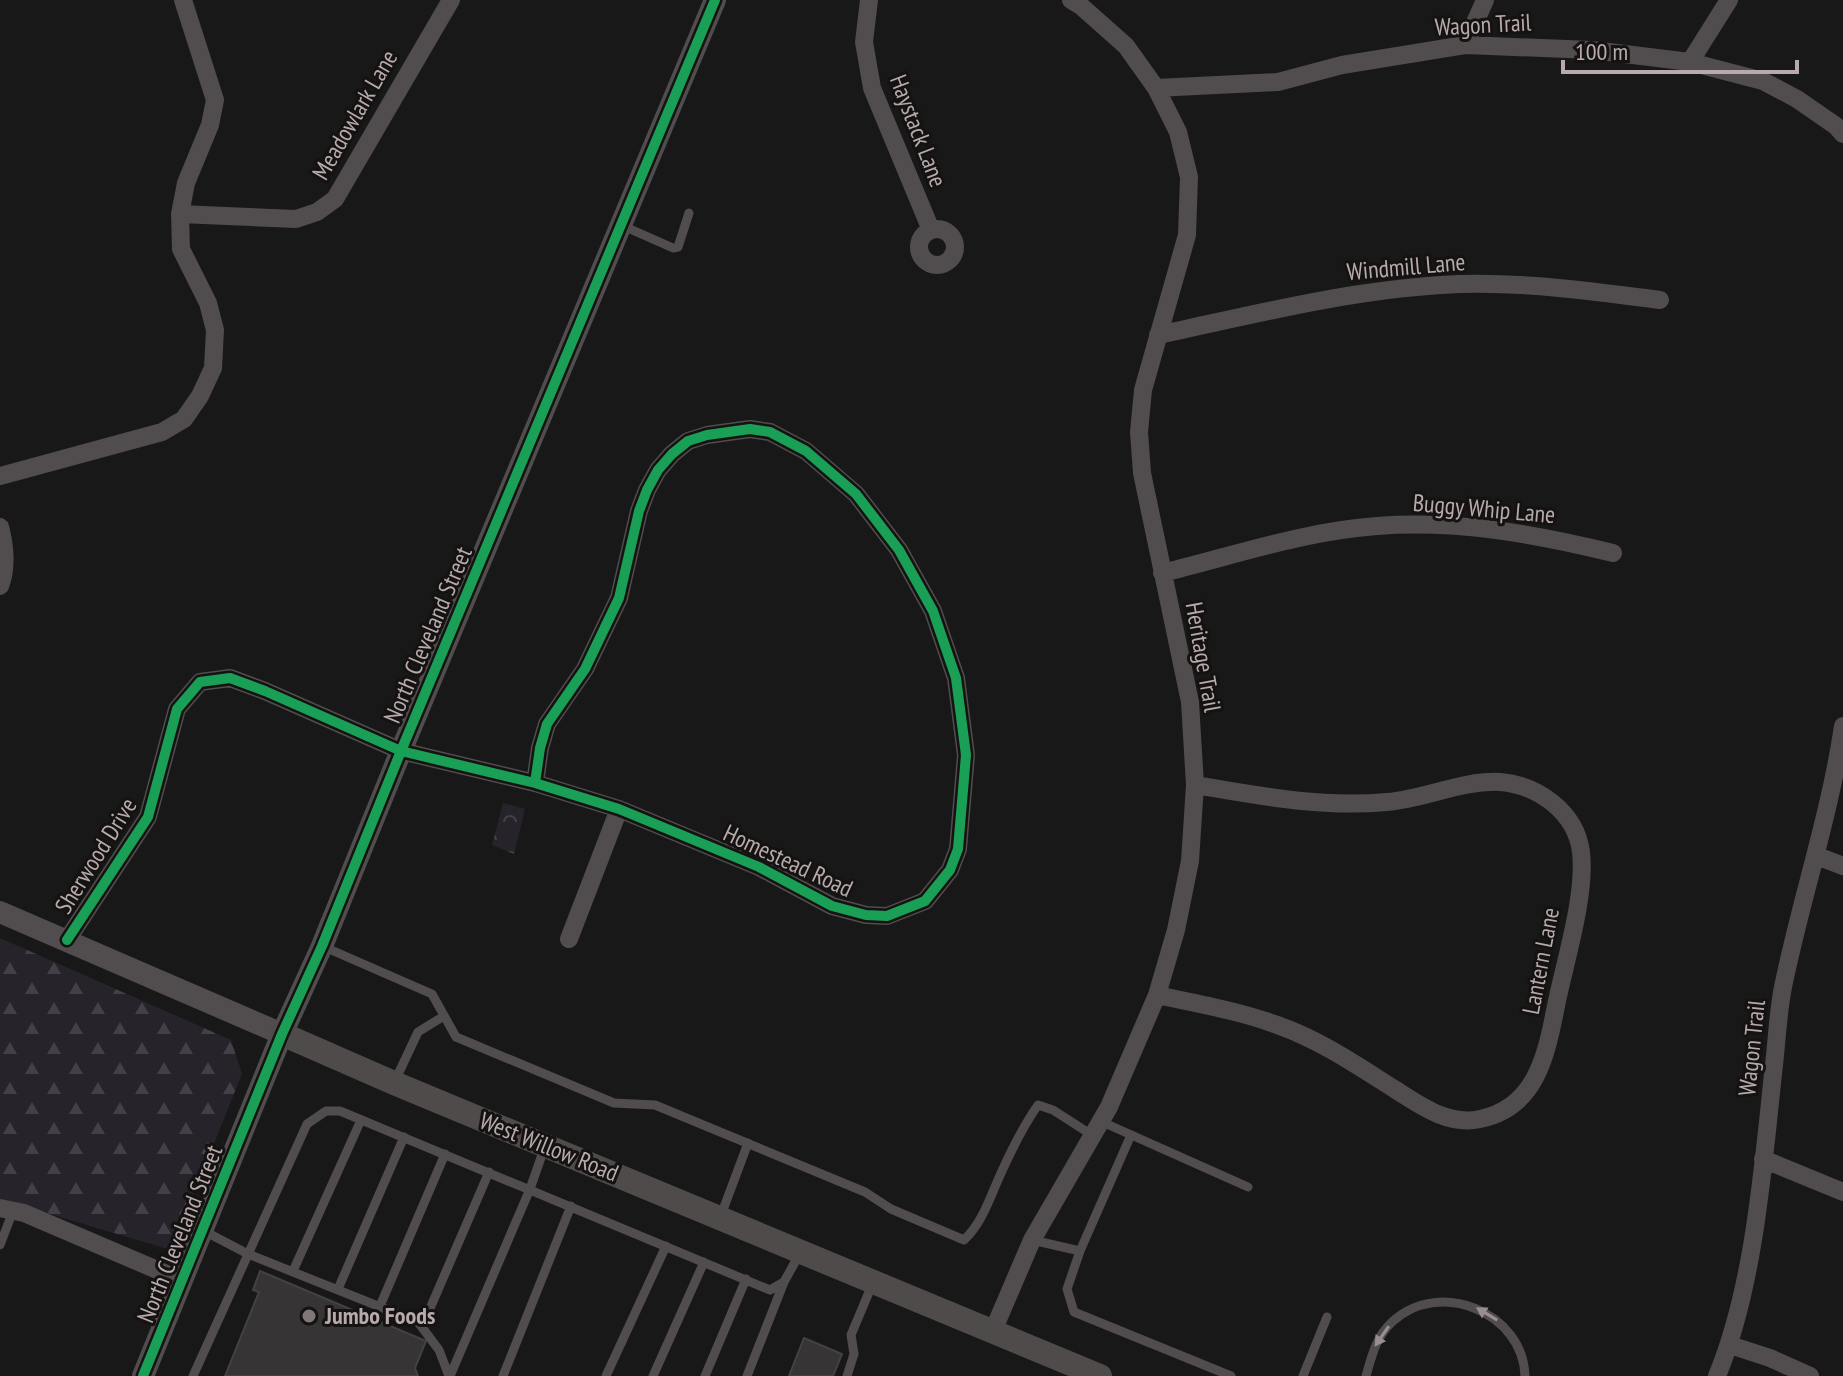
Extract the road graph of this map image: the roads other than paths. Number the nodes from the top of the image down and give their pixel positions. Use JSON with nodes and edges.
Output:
{"nodes":[{"id":1,"x":183,"y":0,"type":"edge"},
{"id":2,"x":451,"y":0,"type":"edge"},
{"id":3,"x":715,"y":0,"type":"edge"},
{"id":4,"x":869,"y":0,"type":"edge"},
{"id":5,"x":1485,"y":0,"type":"edge"},
{"id":6,"x":1729,"y":0,"type":"edge"},
{"id":7,"x":1078,"y":2,"type":"edge"},
{"id":8,"x":1465,"y":45,"type":"junction"},
{"id":9,"x":1690,"y":62,"type":"junction"},
{"id":10,"x":1156,"y":88,"type":"junction"},
{"id":11,"x":1843,"y":134,"type":"edge"},
{"id":12,"x":689,"y":213,"type":"dead end"},
{"id":13,"x":180,"y":214,"type":"junction"},
{"id":14,"x":621,"y":225,"type":"junction"},
{"id":15,"x":931,"y":230,"type":"dead end"},
{"id":16,"x":1660,"y":300,"type":"dead end"},
{"id":17,"x":1158,"y":335,"type":"junction"},
{"id":18,"x":0,"y":476,"type":"edge"},
{"id":19,"x":0,"y":527,"type":"edge"},
{"id":20,"x":1613,"y":553,"type":"dead end"},
{"id":21,"x":1162,"y":573,"type":"junction"},
{"id":22,"x":0,"y":586,"type":"edge"},
{"id":23,"x":1843,"y":726,"type":"edge"},
{"id":24,"x":401,"y":751,"type":"junction"},
{"id":25,"x":535,"y":783,"type":"junction"},
{"id":26,"x":1195,"y":785,"type":"junction"},
{"id":27,"x":619,"y":809,"type":"junction"},
{"id":28,"x":1817,"y":856,"type":"junction"},
{"id":29,"x":1843,"y":866,"type":"edge"},
{"id":30,"x":0,"y":912,"type":"edge"},
{"id":31,"x":569,"y":939,"type":"dead end"},
{"id":32,"x":67,"y":940,"type":"junction"},
{"id":33,"x":322,"y":946,"type":"junction"},
{"id":34,"x":1157,"y":995,"type":"junction"},
{"id":35,"x":444,"y":1016,"type":"junction"},
{"id":36,"x":282,"y":1034,"type":"junction"},
{"id":37,"x":394,"y":1083,"type":"junction"},
{"id":38,"x":361,"y":1120,"type":"junction"},
{"id":39,"x":1096,"y":1128,"type":"junction"},
{"id":40,"x":1131,"y":1135,"type":"junction"},
{"id":41,"x":404,"y":1137,"type":"junction"},
{"id":42,"x":748,"y":1143,"type":"junction"},
{"id":43,"x":545,"y":1145,"type":"junction"},
{"id":44,"x":445,"y":1154,"type":"junction"},
{"id":45,"x":1763,"y":1159,"type":"junction"},
{"id":46,"x":489,"y":1172,"type":"junction"},
{"id":47,"x":1248,"y":1187,"type":"dead end"},
{"id":48,"x":530,"y":1189,"type":"junction"},
{"id":49,"x":1843,"y":1192,"type":"edge"},
{"id":50,"x":571,"y":1206,"type":"junction"},
{"id":51,"x":6,"y":1209,"type":"edge"},
{"id":52,"x":720,"y":1218,"type":"junction"},
{"id":53,"x":204,"y":1231,"type":"junction"},
{"id":54,"x":1032,"y":1240,"type":"junction"},
{"id":55,"x":0,"y":1245,"type":"edge"},
{"id":56,"x":666,"y":1246,"type":"junction"},
{"id":57,"x":801,"y":1251,"type":"junction"},
{"id":58,"x":1080,"y":1251,"type":"junction"},
{"id":59,"x":248,"y":1254,"type":"junction"},
{"id":60,"x":704,"y":1262,"type":"junction"},
{"id":61,"x":293,"y":1271,"type":"junction"},
{"id":62,"x":746,"y":1279,"type":"junction"},
{"id":63,"x":183,"y":1281,"type":"junction"},
{"id":64,"x":874,"y":1281,"type":"junction"},
{"id":65,"x":784,"y":1282,"type":"junction"},
{"id":66,"x":338,"y":1289,"type":"junction"},
{"id":67,"x":380,"y":1306,"type":"junction"},
{"id":68,"x":1327,"y":1317,"type":"dead end"},
{"id":69,"x":422,"y":1327,"type":"junction"},
{"id":70,"x":993,"y":1331,"type":"junction"},
{"id":71,"x":1730,"y":1345,"type":"junction"},
{"id":72,"x":143,"y":1376,"type":"edge"},
{"id":73,"x":193,"y":1376,"type":"edge"},
{"id":74,"x":450,"y":1376,"type":"edge"},
{"id":75,"x":503,"y":1376,"type":"edge"},
{"id":76,"x":606,"y":1376,"type":"edge"},
{"id":77,"x":653,"y":1376,"type":"edge"},
{"id":78,"x":705,"y":1376,"type":"edge"},
{"id":79,"x":747,"y":1376,"type":"edge"},
{"id":80,"x":847,"y":1376,"type":"edge"},
{"id":81,"x":1100,"y":1376,"type":"edge"},
{"id":82,"x":1231,"y":1376,"type":"edge"},
{"id":83,"x":1303,"y":1376,"type":"edge"},
{"id":84,"x":1366,"y":1376,"type":"edge"},
{"id":85,"x":1525,"y":1376,"type":"edge"},
{"id":86,"x":1717,"y":1376,"type":"edge"},
{"id":87,"x":1810,"y":1376,"type":"edge"}],
"edges":[{"from":1,"to":13,"type":"street"},
{"from":2,"to":13,"type":"street","name":"Meadowlark Lane"},
{"from":3,"to":14,"type":"street","name":"North Cleveland Street"},
{"from":4,"to":15,"type":"street","name":"Haystack Lane"},
{"from":5,"to":8,"type":"street"},
{"from":6,"to":9,"type":"street"},
{"from":7,"to":10,"type":"street","name":"Heritage Trail"},
{"from":8,"to":9,"type":"street","name":"Wagon Trail"},
{"from":8,"to":10,"type":"street","name":"Wagon Trail"},
{"from":9,"to":11,"type":"street","name":"Wagon Trail"},
{"from":10,"to":17,"type":"street","name":"Heritage Trail"},
{"from":12,"to":14,"type":"lane"},
{"from":13,"to":18,"type":"street"},
{"from":14,"to":24,"type":"street","name":"North Cleveland Street"},
{"from":16,"to":17,"type":"street","name":"Windmill Lane"},
{"from":17,"to":21,"type":"street","name":"Heritage Trail"},
{"from":19,"to":22,"type":"street"},
{"from":20,"to":21,"type":"street","name":"Buggy Whip Lane"},
{"from":21,"to":26,"type":"street","name":"Heritage Trail"},
{"from":23,"to":28,"type":"street","name":"Wagon Trail"},
{"from":24,"to":25,"type":"street","name":"Homestead Road"},
{"from":24,"to":32,"type":"street","name":"Sherwood Drive"},
{"from":24,"to":33,"type":"street","name":"North Cleveland Street"},
{"from":25,"to":27,"type":"street","name":"Homestead Road"},
{"from":25,"to":27,"type":"street","name":"Homestead Road"},
{"from":26,"to":34,"type":"street","name":"Heritage Trail"},
{"from":26,"to":34,"type":"street","name":"Lantern Lane"},
{"from":27,"to":31,"type":"street"},
{"from":28,"to":29,"type":"street"},
{"from":28,"to":45,"type":"street","name":"Wagon Trail"},
{"from":30,"to":32,"type":"street","name":"West Willow Road"},
{"from":32,"to":36,"type":"street","name":"West Willow Road"},
{"from":33,"to":35,"type":"lane"},
{"from":33,"to":36,"type":"street","name":"North Cleveland Street"},
{"from":34,"to":39,"type":"street","name":"Heritage Trail"},
{"from":35,"to":37,"type":"lane"},
{"from":35,"to":42,"type":"lane"},
{"from":36,"to":37,"type":"main road","name":"West Willow Road"},
{"from":36,"to":53,"type":"street","name":"North Cleveland Street"},
{"from":37,"to":43,"type":"main road","name":"West Willow Road"},
{"from":38,"to":41,"type":"lane"},
{"from":38,"to":59,"type":"lane"},
{"from":38,"to":61,"type":"lane"},
{"from":39,"to":40,"type":"lane"},
{"from":39,"to":42,"type":"lane"},
{"from":39,"to":54,"type":"street","name":"Heritage Trail"},
{"from":40,"to":47,"type":"lane"},
{"from":40,"to":58,"type":"lane"},
{"from":41,"to":44,"type":"lane"},
{"from":41,"to":66,"type":"lane"},
{"from":42,"to":52,"type":"lane"},
{"from":43,"to":48,"type":"lane"},
{"from":43,"to":52,"type":"main road","name":"West Willow Road"},
{"from":44,"to":46,"type":"lane"},
{"from":44,"to":67,"type":"lane"},
{"from":45,"to":49,"type":"street"},
{"from":45,"to":71,"type":"street","name":"Wagon Trail"},
{"from":46,"to":48,"type":"lane"},
{"from":46,"to":69,"type":"lane"},
{"from":48,"to":50,"type":"lane"},
{"from":48,"to":74,"type":"lane"},
{"from":50,"to":56,"type":"lane"},
{"from":50,"to":75,"type":"lane"},
{"from":51,"to":55,"type":"lane"},
{"from":51,"to":63,"type":"street"},
{"from":52,"to":57,"type":"main road","name":"West Willow Road"},
{"from":53,"to":59,"type":"lane"},
{"from":53,"to":63,"type":"street","name":"North Cleveland Street"},
{"from":54,"to":58,"type":"lane"},
{"from":54,"to":70,"type":"street","name":"Heritage Trail"},
{"from":56,"to":60,"type":"lane"},
{"from":56,"to":76,"type":"lane"},
{"from":57,"to":64,"type":"main road","name":"West Willow Road"},
{"from":57,"to":65,"type":"lane"},
{"from":58,"to":82,"type":"lane"},
{"from":59,"to":61,"type":"lane"},
{"from":59,"to":73,"type":"lane"},
{"from":60,"to":62,"type":"lane"},
{"from":60,"to":77,"type":"lane"},
{"from":61,"to":66,"type":"lane"},
{"from":62,"to":65,"type":"lane"},
{"from":62,"to":78,"type":"lane"},
{"from":63,"to":72,"type":"street","name":"North Cleveland Street"},
{"from":64,"to":70,"type":"main road","name":"West Willow Road"},
{"from":64,"to":80,"type":"lane"},
{"from":65,"to":79,"type":"lane"},
{"from":66,"to":67,"type":"lane"},
{"from":67,"to":69,"type":"lane"},
{"from":68,"to":83,"type":"lane"},
{"from":69,"to":74,"type":"lane"},
{"from":70,"to":81,"type":"main road","name":"West Willow Road"},
{"from":71,"to":86,"type":"street","name":"Wagon Trail"},
{"from":71,"to":87,"type":"street"},
{"from":85,"to":84,"type":"lane","one_way":true}]}
